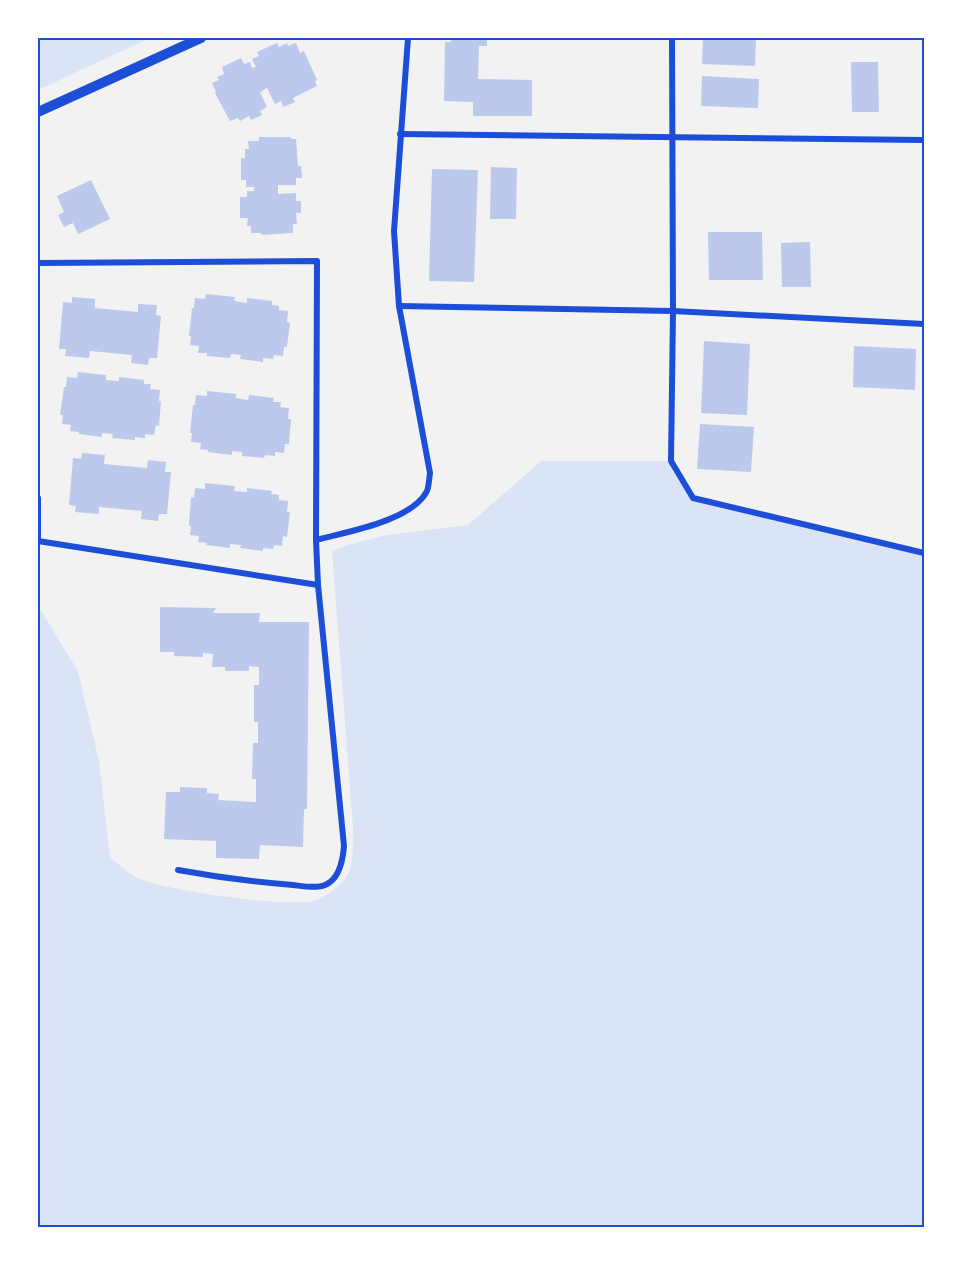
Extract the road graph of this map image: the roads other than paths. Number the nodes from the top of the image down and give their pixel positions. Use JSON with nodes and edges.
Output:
{"nodes":[{"id":1,"x":201,"y":38,"type":"edge"},
{"id":2,"x":408,"y":38,"type":"edge"},
{"id":3,"x":672,"y":38,"type":"edge"},
{"id":4,"x":38,"y":112,"type":"edge"},
{"id":5,"x":400,"y":135,"type":"junction"},
{"id":6,"x":673,"y":136,"type":"junction"},
{"id":7,"x":924,"y":140,"type":"edge"},
{"id":8,"x":38,"y":263,"type":"edge"},
{"id":9,"x":399,"y":306,"type":"junction"},
{"id":10,"x":673,"y":311,"type":"junction"},
{"id":11,"x":924,"y":324,"type":"edge"},
{"id":12,"x":38,"y":498,"type":"edge"},
{"id":13,"x":316,"y":540,"type":"junction"},
{"id":14,"x":38,"y":541,"type":"edge"},
{"id":15,"x":924,"y":553,"type":"edge"},
{"id":16,"x":318,"y":585,"type":"junction"},
{"id":17,"x":178,"y":870,"type":"dead end"}],
"edges":[{"from":1,"to":4,"type":"street"},
{"from":2,"to":5,"type":"street"},
{"from":3,"to":6,"type":"street"},
{"from":5,"to":6,"type":"street"},
{"from":5,"to":9,"type":"street"},
{"from":6,"to":7,"type":"street"},
{"from":6,"to":10,"type":"street"},
{"from":8,"to":13,"type":"street"},
{"from":9,"to":10,"type":"street"},
{"from":9,"to":13,"type":"street"},
{"from":10,"to":11,"type":"street"},
{"from":10,"to":15,"type":"street"},
{"from":12,"to":14,"type":"street"},
{"from":13,"to":16,"type":"street"},
{"from":14,"to":16,"type":"street"},
{"from":16,"to":17,"type":"street"}]}
